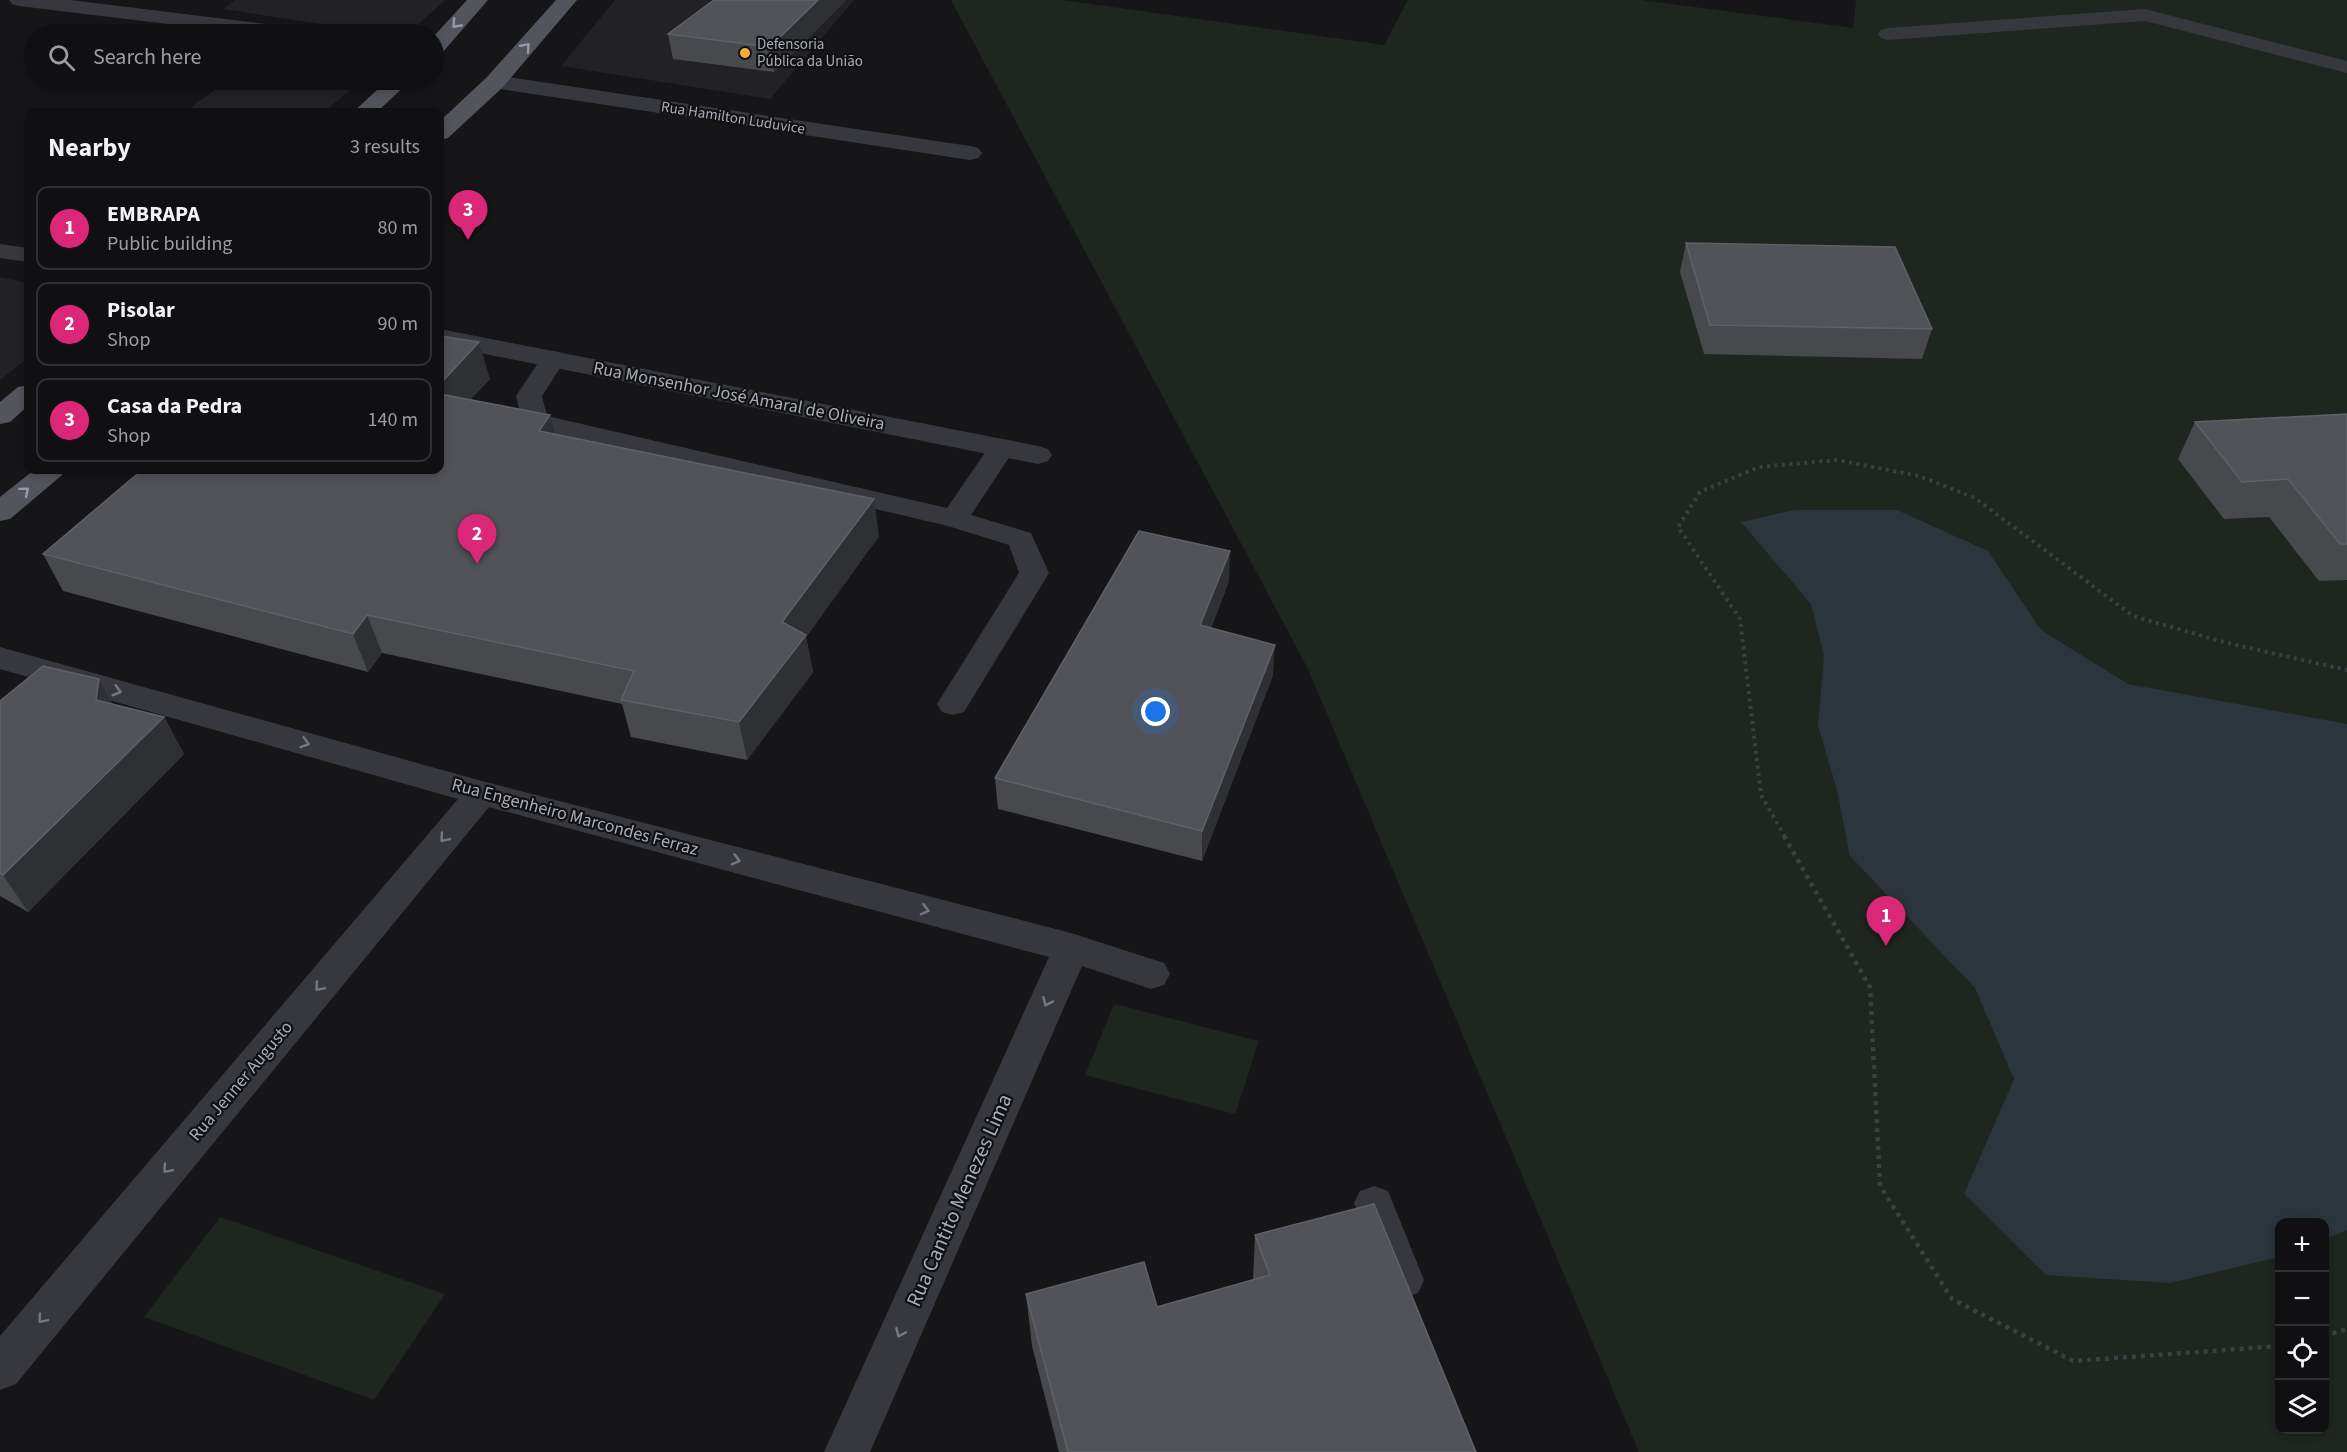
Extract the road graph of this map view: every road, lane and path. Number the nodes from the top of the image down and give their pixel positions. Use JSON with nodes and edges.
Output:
{"nodes":[{"id":1,"x":19,"y":0,"type":"edge"},
{"id":2,"x":478,"y":0,"type":"edge"},
{"id":3,"x":567,"y":0,"type":"edge"},
{"id":4,"x":216,"y":24,"type":"edge"},
{"id":5,"x":1888,"y":34,"type":"dead end"},
{"id":6,"x":444,"y":37,"type":"edge"},
{"id":7,"x":2347,"y":67,"type":"edge"},
{"id":8,"x":495,"y":82,"type":"junction"},
{"id":9,"x":389,"y":90,"type":"edge"},
{"id":10,"x":368,"y":108,"type":"edge"},
{"id":11,"x":444,"y":129,"type":"edge"},
{"id":12,"x":970,"y":153,"type":"dead end"},
{"id":13,"x":0,"y":250,"type":"edge"},
{"id":14,"x":24,"y":254,"type":"edge"},
{"id":15,"x":444,"y":338,"type":"edge"},
{"id":16,"x":553,"y":359,"type":"junction"},
{"id":17,"x":24,"y":396,"type":"edge"},
{"id":18,"x":0,"y":416,"type":"edge"},
{"id":19,"x":1003,"y":447,"type":"junction"},
{"id":20,"x":1038,"y":454,"type":"dead end"},
{"id":21,"x":46,"y":474,"type":"edge"},
{"id":22,"x":0,"y":512,"type":"edge"},
{"id":23,"x":954,"y":519,"type":"junction"},
{"id":24,"x":0,"y":658,"type":"edge"},
{"id":25,"x":2347,"y":670,"type":"edge"},
{"id":26,"x":953,"y":704,"type":"dead end"},
{"id":27,"x":482,"y":793,"type":"junction"},
{"id":28,"x":1071,"y":948,"type":"junction"},
{"id":29,"x":1151,"y":974,"type":"dead end"},
{"id":30,"x":1374,"y":1203,"type":"edge"},
{"id":31,"x":1415,"y":1311,"type":"edge"},
{"id":32,"x":2347,"y":1329,"type":"edge"},
{"id":33,"x":2329,"y":1335,"type":"edge"},
{"id":34,"x":2275,"y":1346,"type":"edge"},
{"id":35,"x":0,"y":1369,"type":"edge"},
{"id":36,"x":847,"y":1452,"type":"edge"}],
"edges":[{"from":1,"to":4,"type":"street"},
{"from":2,"to":6,"type":"main road","one_way":true},
{"from":8,"to":3,"type":"main road","one_way":true},
{"from":5,"to":7,"type":"lane"},
{"from":8,"to":11,"type":"main road"},
{"from":8,"to":12,"type":"street","name":"Rua Hamilton Luduvice"},
{"from":9,"to":10,"type":"main road"},
{"from":13,"to":14,"type":"street"},
{"from":15,"to":16,"type":"street","name":"Rua Monsenhor José Amaral de Oliveira"},
{"from":16,"to":19,"type":"street","name":"Rua Monsenhor José Amaral de Oliveira"},
{"from":16,"to":23,"type":"lane"},
{"from":17,"to":18,"type":"main road"},
{"from":19,"to":20,"type":"street","name":"Rua Monsenhor José Amaral de Oliveira"},
{"from":19,"to":23,"type":"lane"},
{"from":22,"to":21,"type":"main road","one_way":true},
{"from":23,"to":26,"type":"lane"},
{"from":24,"to":27,"type":"street","name":"Rua Engenheiro Marcondes Ferraz","one_way":true},
{"from":25,"to":34,"type":"path"},
{"from":27,"to":28,"type":"street","name":"Rua Engenheiro Marcondes Ferraz","one_way":true},
{"from":27,"to":35,"type":"street","name":"Rua Jenner Augusto","one_way":true},
{"from":28,"to":29,"type":"street","name":"Rua Engenheiro Marcondes Ferraz"},
{"from":28,"to":36,"type":"street","name":"Rua Cantito Menezes Lima","one_way":true},
{"from":30,"to":31,"type":"lane"},
{"from":32,"to":33,"type":"path"}]}
